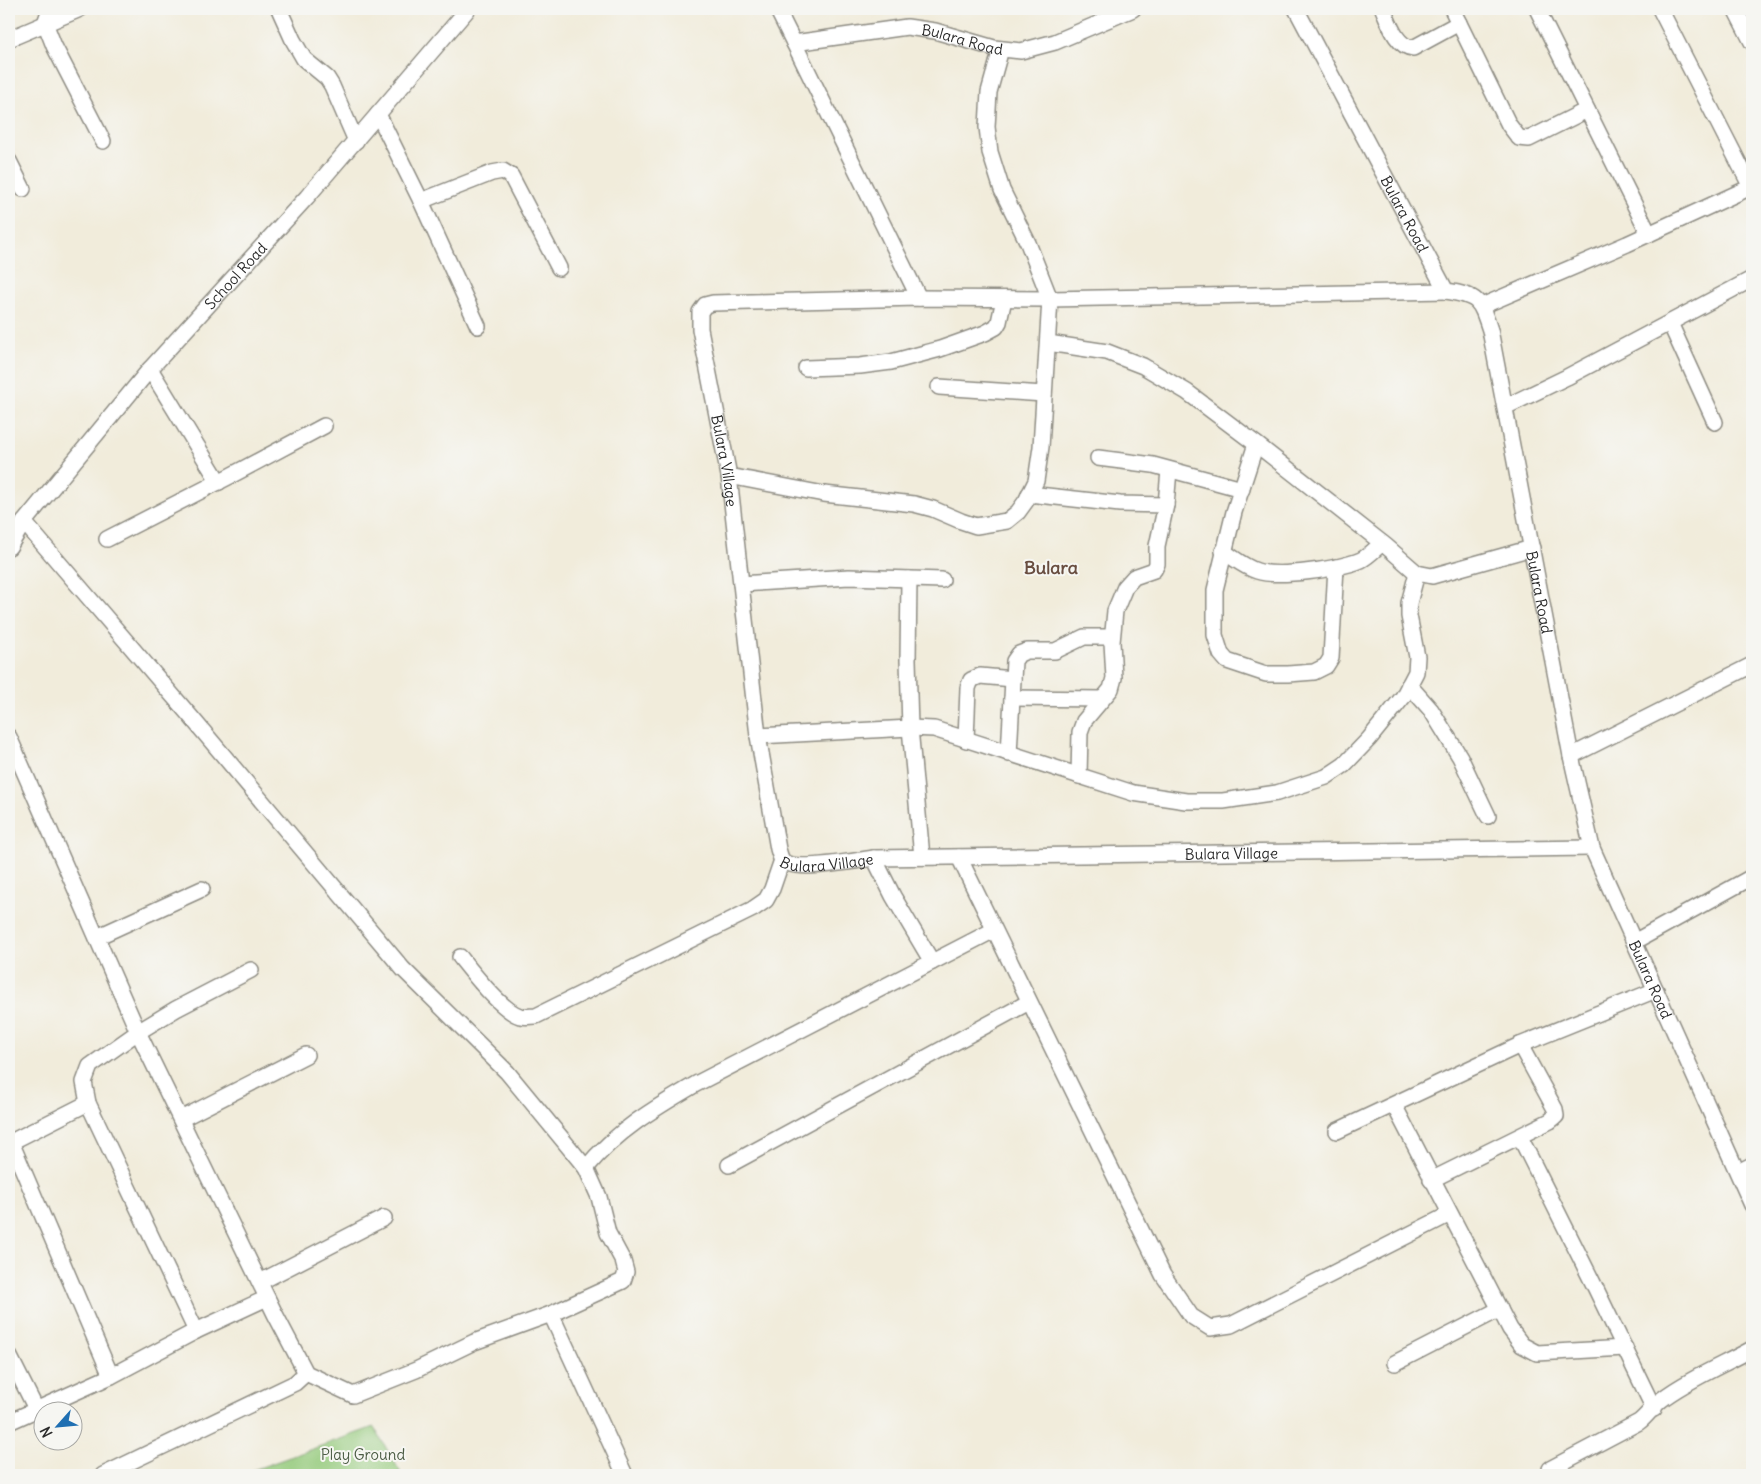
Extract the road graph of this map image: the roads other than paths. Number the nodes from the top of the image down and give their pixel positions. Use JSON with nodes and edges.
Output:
{"nodes":[{"id":1,"x":80,"y":9,"type":"edge"},
{"id":2,"x":279,"y":9,"type":"edge"},
{"id":3,"x":468,"y":9,"type":"edge"},
{"id":4,"x":777,"y":9,"type":"edge"},
{"id":5,"x":1133,"y":9,"type":"edge"},
{"id":6,"x":1296,"y":9,"type":"edge"},
{"id":7,"x":1382,"y":9,"type":"edge"},
{"id":8,"x":1452,"y":9,"type":"edge"},
{"id":9,"x":1537,"y":9,"type":"edge"},
{"id":10,"x":1660,"y":9,"type":"edge"},
{"id":11,"x":1735,"y":9,"type":"edge"},
{"id":12,"x":48,"y":16,"type":"edge"},
{"id":13,"x":1458,"y":23,"type":"junction"},
{"id":14,"x":9,"y":39,"type":"edge"},
{"id":15,"x":1752,"y":42,"type":"edge"},
{"id":16,"x":794,"y":43,"type":"junction"},
{"id":17,"x":1001,"y":49,"type":"junction"},
{"id":18,"x":1587,"y":110,"type":"junction"},
{"id":19,"x":378,"y":114,"type":"junction"},
{"id":20,"x":103,"y":141,"type":"dead end"},
{"id":21,"x":356,"y":141,"type":"junction"},
{"id":22,"x":9,"y":161,"type":"edge"},
{"id":23,"x":1752,"y":188,"type":"edge"},
{"id":24,"x":23,"y":189,"type":"dead end"},
{"id":25,"x":421,"y":201,"type":"junction"},
{"id":26,"x":1649,"y":234,"type":"junction"},
{"id":27,"x":559,"y":268,"type":"dead end"},
{"id":28,"x":1752,"y":279,"type":"edge"},
{"id":29,"x":1446,"y":291,"type":"junction"},
{"id":30,"x":919,"y":298,"type":"junction"},
{"id":31,"x":1004,"y":299,"type":"junction"},
{"id":32,"x":1050,"y":299,"type":"junction"},
{"id":33,"x":1482,"y":306,"type":"junction"},
{"id":34,"x":1670,"y":323,"type":"junction"},
{"id":35,"x":478,"y":326,"type":"dead end"},
{"id":36,"x":1048,"y":343,"type":"junction"},
{"id":37,"x":806,"y":368,"type":"dead end"},
{"id":38,"x":150,"y":369,"type":"junction"},
{"id":39,"x":939,"y":387,"type":"dead end"},
{"id":40,"x":1044,"y":394,"type":"junction"},
{"id":41,"x":1505,"y":407,"type":"junction"},
{"id":42,"x":1715,"y":422,"type":"dead end"},
{"id":43,"x":324,"y":426,"type":"dead end"},
{"id":44,"x":1256,"y":444,"type":"junction"},
{"id":45,"x":1098,"y":458,"type":"dead end"},
{"id":46,"x":1169,"y":470,"type":"junction"},
{"id":47,"x":729,"y":476,"type":"junction"},
{"id":48,"x":219,"y":482,"type":"junction"},
{"id":49,"x":1242,"y":489,"type":"junction"},
{"id":50,"x":1029,"y":494,"type":"junction"},
{"id":51,"x":1166,"y":505,"type":"junction"},
{"id":52,"x":24,"y":522,"type":"junction"},
{"id":53,"x":107,"y":539,"type":"dead end"},
{"id":54,"x":1382,"y":543,"type":"junction"},
{"id":55,"x":9,"y":546,"type":"edge"},
{"id":56,"x":1532,"y":548,"type":"junction"},
{"id":57,"x":1223,"y":551,"type":"junction"},
{"id":58,"x":1336,"y":567,"type":"junction"},
{"id":59,"x":1417,"y":573,"type":"junction"},
{"id":60,"x":909,"y":579,"type":"junction"},
{"id":61,"x":942,"y":580,"type":"dead end"},
{"id":62,"x":741,"y":584,"type":"junction"},
{"id":63,"x":1112,"y":637,"type":"junction"},
{"id":64,"x":1752,"y":665,"type":"edge"},
{"id":65,"x":1013,"y":679,"type":"junction"},
{"id":66,"x":1409,"y":685,"type":"junction"},
{"id":67,"x":1012,"y":698,"type":"junction"},
{"id":68,"x":1102,"y":698,"type":"junction"},
{"id":69,"x":910,"y":728,"type":"junction"},
{"id":70,"x":758,"y":736,"type":"junction"},
{"id":71,"x":9,"y":737,"type":"edge"},
{"id":72,"x":966,"y":740,"type":"junction"},
{"id":73,"x":1009,"y":754,"type":"junction"},
{"id":74,"x":1571,"y":756,"type":"junction"},
{"id":75,"x":1079,"y":776,"type":"junction"},
{"id":76,"x":1488,"y":816,"type":"dead end"},
{"id":77,"x":1592,"y":848,"type":"junction"},
{"id":78,"x":922,"y":857,"type":"junction"},
{"id":79,"x":959,"y":857,"type":"junction"},
{"id":80,"x":874,"y":858,"type":"junction"},
{"id":81,"x":782,"y":860,"type":"junction"},
{"id":82,"x":1752,"y":877,"type":"edge"},
{"id":83,"x":202,"y":890,"type":"dead end"},
{"id":84,"x":994,"y":930,"type":"junction"},
{"id":85,"x":97,"y":937,"type":"junction"},
{"id":86,"x":1634,"y":942,"type":"junction"},
{"id":87,"x":460,"y":957,"type":"dead end"},
{"id":88,"x":932,"y":962,"type":"junction"},
{"id":89,"x":251,"y":970,"type":"dead end"},
{"id":90,"x":1656,"y":990,"type":"junction"},
{"id":91,"x":1029,"y":1002,"type":"junction"},
{"id":92,"x":138,"y":1032,"type":"junction"},
{"id":93,"x":1520,"y":1045,"type":"junction"},
{"id":94,"x":306,"y":1055,"type":"dead end"},
{"id":95,"x":88,"y":1103,"type":"junction"},
{"id":96,"x":1394,"y":1105,"type":"junction"},
{"id":97,"x":181,"y":1119,"type":"junction"},
{"id":98,"x":1337,"y":1131,"type":"dead end"},
{"id":99,"x":1520,"y":1137,"type":"junction"},
{"id":100,"x":10,"y":1142,"type":"edge"},
{"id":101,"x":729,"y":1165,"type":"dead end"},
{"id":102,"x":1752,"y":1165,"type":"edge"},
{"id":103,"x":586,"y":1168,"type":"junction"},
{"id":104,"x":1738,"y":1172,"type":"junction"},
{"id":105,"x":1432,"y":1180,"type":"junction"},
{"id":106,"x":1752,"y":1205,"type":"edge"},
{"id":107,"x":1450,"y":1214,"type":"junction"},
{"id":108,"x":384,"y":1218,"type":"dead end"},
{"id":109,"x":260,"y":1282,"type":"junction"},
{"id":110,"x":268,"y":1298,"type":"junction"},
{"id":111,"x":1500,"y":1309,"type":"junction"},
{"id":112,"x":551,"y":1314,"type":"junction"},
{"id":113,"x":196,"y":1332,"type":"junction"},
{"id":114,"x":1625,"y":1348,"type":"junction"},
{"id":115,"x":1752,"y":1349,"type":"edge"},
{"id":116,"x":9,"y":1355,"type":"edge"},
{"id":117,"x":1396,"y":1364,"type":"dead end"},
{"id":118,"x":306,"y":1373,"type":"junction"},
{"id":119,"x":111,"y":1376,"type":"junction"},
{"id":120,"x":32,"y":1402,"type":"edge"},
{"id":121,"x":52,"y":1402,"type":"edge"},
{"id":122,"x":1654,"y":1409,"type":"junction"},
{"id":123,"x":32,"y":1411,"type":"edge"},
{"id":124,"x":9,"y":1422,"type":"edge"},
{"id":125,"x":1550,"y":1468,"type":"dead end"},
{"id":126,"x":103,"y":1475,"type":"edge"},
{"id":127,"x":625,"y":1475,"type":"edge"}],
"edges":[{"from":1,"to":12,"type":"street"},
{"from":2,"to":21,"type":"street"},
{"from":3,"to":19,"type":"street","name":"School Road"},
{"from":4,"to":16,"type":"street"},
{"from":5,"to":17,"type":"street","name":"Bulara Road"},
{"from":6,"to":29,"type":"street","name":"Bulara Road"},
{"from":7,"to":13,"type":"street"},
{"from":8,"to":13,"type":"street"},
{"from":9,"to":18,"type":"street"},
{"from":10,"to":23,"type":"street"},
{"from":11,"to":15,"type":"street"},
{"from":12,"to":14,"type":"street"},
{"from":12,"to":20,"type":"street"},
{"from":13,"to":18,"type":"street"},
{"from":16,"to":17,"type":"street","name":"Bulara Road"},
{"from":16,"to":30,"type":"street"},
{"from":17,"to":32,"type":"street"},
{"from":18,"to":26,"type":"street"},
{"from":19,"to":21,"type":"street","name":"School Road"},
{"from":19,"to":25,"type":"street"},
{"from":21,"to":38,"type":"street","name":"School Road"},
{"from":22,"to":24,"type":"street"},
{"from":23,"to":26,"type":"street"},
{"from":25,"to":27,"type":"street"},
{"from":25,"to":35,"type":"street"},
{"from":26,"to":33,"type":"street"},
{"from":28,"to":34,"type":"street"},
{"from":29,"to":32,"type":"street"},
{"from":29,"to":33,"type":"street"},
{"from":30,"to":31,"type":"street"},
{"from":30,"to":47,"type":"street","name":"Bulara Village"},
{"from":31,"to":32,"type":"street"},
{"from":31,"to":37,"type":"street"},
{"from":32,"to":36,"type":"street"},
{"from":33,"to":41,"type":"street","name":"Bulara Road"},
{"from":34,"to":41,"type":"street"},
{"from":34,"to":42,"type":"street"},
{"from":36,"to":40,"type":"street"},
{"from":36,"to":44,"type":"street"},
{"from":38,"to":48,"type":"street"},
{"from":38,"to":52,"type":"street","name":"School Road"},
{"from":39,"to":40,"type":"street"},
{"from":40,"to":50,"type":"street"},
{"from":41,"to":56,"type":"street","name":"Bulara Road"},
{"from":43,"to":48,"type":"street"},
{"from":44,"to":49,"type":"street"},
{"from":44,"to":54,"type":"street"},
{"from":45,"to":46,"type":"street"},
{"from":46,"to":49,"type":"street"},
{"from":46,"to":51,"type":"street"},
{"from":47,"to":50,"type":"street"},
{"from":47,"to":62,"type":"street","name":"Bulara Village"},
{"from":48,"to":53,"type":"street"},
{"from":49,"to":57,"type":"street"},
{"from":50,"to":51,"type":"street"},
{"from":51,"to":63,"type":"street"},
{"from":52,"to":55,"type":"street","name":"School Road"},
{"from":52,"to":103,"type":"street"},
{"from":54,"to":58,"type":"street"},
{"from":54,"to":59,"type":"street"},
{"from":56,"to":59,"type":"street"},
{"from":56,"to":74,"type":"street","name":"Bulara Road"},
{"from":57,"to":58,"type":"street"},
{"from":57,"to":58,"type":"street"},
{"from":59,"to":66,"type":"street"},
{"from":60,"to":61,"type":"street"},
{"from":60,"to":62,"type":"street"},
{"from":60,"to":69,"type":"street"},
{"from":62,"to":70,"type":"street","name":"Bulara Village"},
{"from":63,"to":65,"type":"street"},
{"from":63,"to":68,"type":"street"},
{"from":64,"to":74,"type":"street"},
{"from":65,"to":67,"type":"street"},
{"from":65,"to":72,"type":"street"},
{"from":66,"to":75,"type":"street"},
{"from":66,"to":76,"type":"street"},
{"from":67,"to":68,"type":"street"},
{"from":67,"to":73,"type":"street"},
{"from":68,"to":75,"type":"street"},
{"from":69,"to":70,"type":"street"},
{"from":69,"to":72,"type":"street"},
{"from":69,"to":78,"type":"street"},
{"from":70,"to":81,"type":"street","name":"Bulara Village"},
{"from":71,"to":85,"type":"street"},
{"from":72,"to":73,"type":"street"},
{"from":73,"to":75,"type":"street"},
{"from":74,"to":77,"type":"street","name":"Bulara Road"},
{"from":77,"to":79,"type":"street","name":"Bulara Village"},
{"from":77,"to":86,"type":"street","name":"Bulara Road"},
{"from":78,"to":79,"type":"street","name":"Bulara Village"},
{"from":78,"to":80,"type":"street","name":"Bulara Village"},
{"from":79,"to":84,"type":"street"},
{"from":80,"to":81,"type":"street","name":"Bulara Village"},
{"from":80,"to":88,"type":"street"},
{"from":81,"to":87,"type":"street"},
{"from":82,"to":86,"type":"street"},
{"from":83,"to":85,"type":"street"},
{"from":84,"to":88,"type":"street"},
{"from":84,"to":91,"type":"street"},
{"from":85,"to":92,"type":"street"},
{"from":86,"to":90,"type":"street","name":"Bulara Road"},
{"from":88,"to":103,"type":"street"},
{"from":89,"to":92,"type":"street"},
{"from":90,"to":93,"type":"street"},
{"from":90,"to":104,"type":"street","name":"Bulara Road"},
{"from":91,"to":101,"type":"street"},
{"from":91,"to":107,"type":"street"},
{"from":92,"to":95,"type":"street"},
{"from":92,"to":97,"type":"street"},
{"from":93,"to":96,"type":"street"},
{"from":93,"to":99,"type":"street"},
{"from":94,"to":97,"type":"street"},
{"from":95,"to":100,"type":"street"},
{"from":95,"to":113,"type":"street"},
{"from":96,"to":98,"type":"street"},
{"from":96,"to":105,"type":"street"},
{"from":97,"to":109,"type":"street"},
{"from":99,"to":105,"type":"street"},
{"from":99,"to":114,"type":"street"},
{"from":100,"to":119,"type":"street"},
{"from":102,"to":104,"type":"street"},
{"from":103,"to":112,"type":"street"},
{"from":104,"to":106,"type":"street","name":"Bulara Road"},
{"from":105,"to":107,"type":"street"},
{"from":107,"to":111,"type":"street"},
{"from":108,"to":109,"type":"street"},
{"from":109,"to":110,"type":"street"},
{"from":110,"to":113,"type":"street"},
{"from":110,"to":118,"type":"street"},
{"from":111,"to":114,"type":"street"},
{"from":111,"to":117,"type":"street"},
{"from":112,"to":118,"type":"street"},
{"from":112,"to":127,"type":"street"},
{"from":113,"to":119,"type":"street"},
{"from":114,"to":122,"type":"street"},
{"from":115,"to":122,"type":"street"},
{"from":116,"to":120,"type":"street"},
{"from":118,"to":126,"type":"street"},
{"from":119,"to":121,"type":"street"},
{"from":122,"to":125,"type":"street"},
{"from":123,"to":124,"type":"street"}]}
